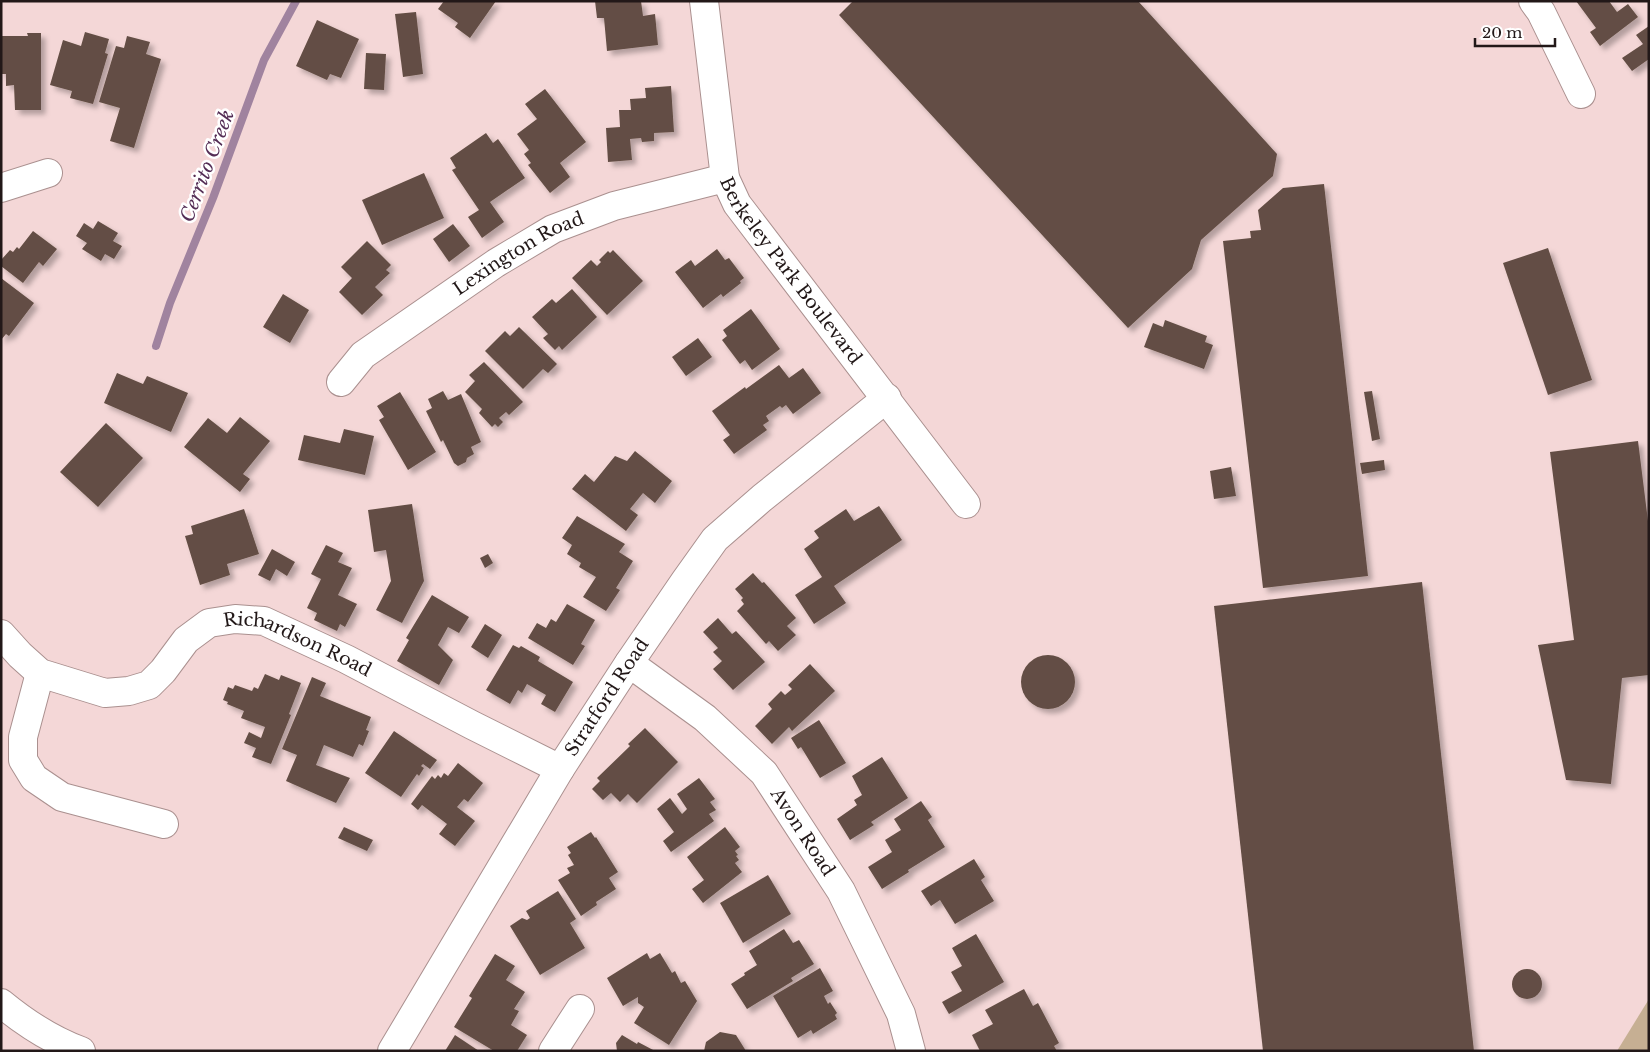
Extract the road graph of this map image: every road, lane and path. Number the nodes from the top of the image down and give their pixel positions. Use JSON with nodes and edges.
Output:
{"nodes":[{"id":1,"x":704,"y":1,"type":"edge"},
{"id":2,"x":1533,"y":1,"type":"edge"},
{"id":3,"x":1581,"y":94,"type":"dead end"},
{"id":4,"x":48,"y":173,"type":"dead end"},
{"id":5,"x":725,"y":178,"type":"junction"},
{"id":6,"x":1,"y":188,"type":"edge"},
{"id":7,"x":341,"y":382,"type":"dead end"},
{"id":8,"x":887,"y":398,"type":"junction"},
{"id":9,"x":966,"y":504,"type":"dead end"},
{"id":10,"x":1,"y":634,"type":"edge"},
{"id":11,"x":629,"y":663,"type":"junction"},
{"id":12,"x":40,"y":673,"type":"junction"},
{"id":13,"x":560,"y":768,"type":"junction"},
{"id":14,"x":164,"y":824,"type":"dead end"},
{"id":15,"x":1,"y":1003,"type":"edge"},
{"id":16,"x":580,"y":1009,"type":"dead end"},
{"id":17,"x":81,"y":1051,"type":"edge"},
{"id":18,"x":392,"y":1051,"type":"edge"},
{"id":19,"x":553,"y":1051,"type":"edge"},
{"id":20,"x":911,"y":1051,"type":"edge"}],
"edges":[{"from":1,"to":5,"type":"street","name":"Berkeley Park Boulevard"},
{"from":2,"to":3,"type":"street"},
{"from":4,"to":6,"type":"street"},
{"from":5,"to":7,"type":"street","name":"Lexington Road"},
{"from":5,"to":8,"type":"street","name":"Berkeley Park Boulevard"},
{"from":8,"to":9,"type":"street","name":"Berkeley Park Boulevard"},
{"from":8,"to":11,"type":"street","name":"Stratford Road"},
{"from":10,"to":12,"type":"street"},
{"from":11,"to":13,"type":"street","name":"Stratford Road"},
{"from":11,"to":20,"type":"street","name":"Avon Road"},
{"from":12,"to":13,"type":"street","name":"Richardson Road"},
{"from":12,"to":14,"type":"street"},
{"from":13,"to":18,"type":"street","name":"Stratford Road"},
{"from":15,"to":17,"type":"street"},
{"from":16,"to":19,"type":"street"}]}
